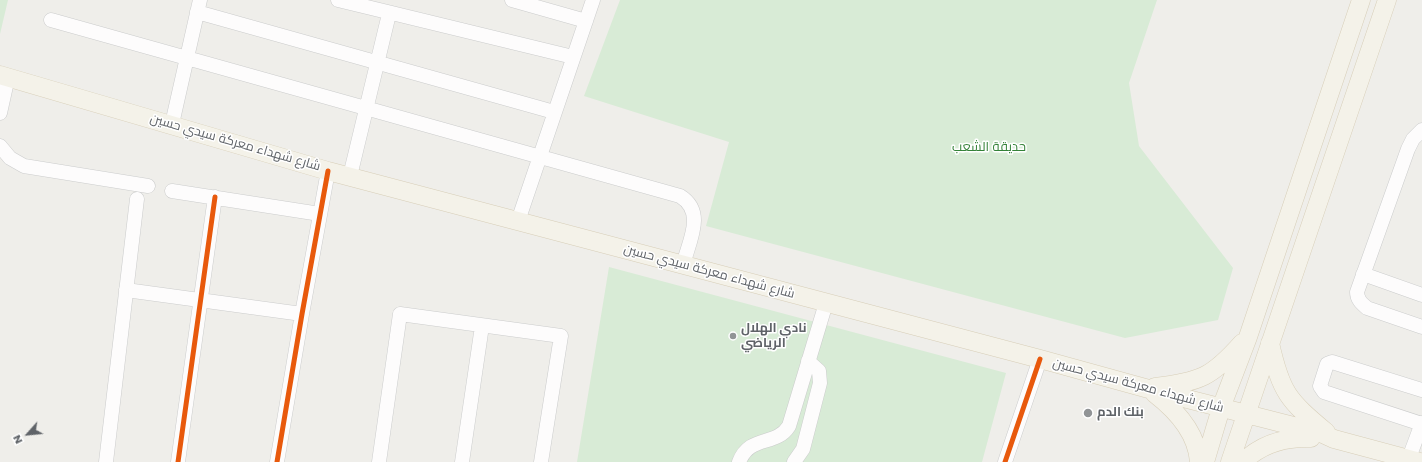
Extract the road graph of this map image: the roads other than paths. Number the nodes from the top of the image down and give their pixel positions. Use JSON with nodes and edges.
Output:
{"nodes":[{"id":1,"x":338,"y":0,"type":"edge"},
{"id":2,"x":512,"y":0,"type":"edge"},
{"id":3,"x":593,"y":0,"type":"edge"},
{"id":4,"x":1361,"y":0,"type":"edge"},
{"id":5,"x":1387,"y":0,"type":"edge"},
{"id":6,"x":199,"y":6,"type":"edge"},
{"id":7,"x":389,"y":14,"type":"junction"},
{"id":8,"x":51,"y":20,"type":"dead end"},
{"id":9,"x":586,"y":21,"type":"junction"},
{"id":10,"x":573,"y":57,"type":"junction"},
{"id":11,"x":187,"y":58,"type":"junction"},
{"id":12,"x":378,"y":62,"type":"junction"},
{"id":13,"x":4,"y":76,"type":"edge"},
{"id":14,"x":367,"y":108,"type":"junction"},
{"id":15,"x":554,"y":112,"type":"junction"},
{"id":16,"x":0,"y":113,"type":"edge"},
{"id":17,"x":172,"y":124,"type":"junction"},
{"id":18,"x":1422,"y":130,"type":"edge"},
{"id":19,"x":0,"y":146,"type":"edge"},
{"id":20,"x":539,"y":158,"type":"junction"},
{"id":21,"x":328,"y":171,"type":"junction"},
{"id":22,"x":350,"y":176,"type":"junction"},
{"id":23,"x":148,"y":186,"type":"dead end"},
{"id":24,"x":172,"y":191,"type":"dead end"},
{"id":25,"x":215,"y":197,"type":"junction"},
{"id":26,"x":137,"y":199,"type":"dead end"},
{"id":27,"x":320,"y":214,"type":"junction"},
{"id":28,"x":518,"y":220,"type":"junction"},
{"id":29,"x":683,"y":265,"type":"junction"},
{"id":30,"x":1364,"y":274,"type":"junction"},
{"id":31,"x":126,"y":290,"type":"junction"},
{"id":32,"x":1422,"y":295,"type":"edge"},
{"id":33,"x":201,"y":300,"type":"junction"},
{"id":34,"x":826,"y":303,"type":"junction"},
{"id":35,"x":302,"y":314,"type":"junction"},
{"id":36,"x":482,"y":326,"type":"junction"},
{"id":37,"x":1422,"y":326,"type":"edge"},
{"id":38,"x":1248,"y":337,"type":"junction"},
{"id":39,"x":1270,"y":344,"type":"junction"},
{"id":40,"x":1040,"y":359,"type":"junction"},
{"id":41,"x":808,"y":361,"type":"junction"},
{"id":42,"x":1146,"y":388,"type":"junction"},
{"id":43,"x":1422,"y":390,"type":"edge"},
{"id":44,"x":1221,"y":408,"type":"junction"},
{"id":45,"x":1247,"y":415,"type":"junction"},
{"id":46,"x":1422,"y":424,"type":"edge"},
{"id":47,"x":1334,"y":439,"type":"junction"},
{"id":48,"x":1414,"y":460,"type":"edge"},
{"id":49,"x":106,"y":462,"type":"edge"},
{"id":50,"x":178,"y":462,"type":"edge"},
{"id":51,"x":277,"y":462,"type":"edge"},
{"id":52,"x":379,"y":462,"type":"edge"},
{"id":53,"x":462,"y":462,"type":"edge"},
{"id":54,"x":541,"y":462,"type":"edge"},
{"id":55,"x":739,"y":462,"type":"edge"},
{"id":56,"x":794,"y":462,"type":"edge"},
{"id":57,"x":1005,"y":462,"type":"edge"},
{"id":58,"x":1199,"y":462,"type":"edge"},
{"id":59,"x":1205,"y":462,"type":"edge"},
{"id":60,"x":1230,"y":462,"type":"edge"},
{"id":61,"x":1243,"y":462,"type":"edge"}],
"edges":[{"from":1,"to":7,"type":"street"},
{"from":2,"to":9,"type":"street"},
{"from":3,"to":9,"type":"street"},
{"from":4,"to":38,"type":"main road"},
{"from":5,"to":39,"type":"main road"},
{"from":6,"to":11,"type":"street"},
{"from":6,"to":12,"type":"street"},
{"from":7,"to":10,"type":"street"},
{"from":7,"to":12,"type":"street"},
{"from":8,"to":11,"type":"street"},
{"from":9,"to":10,"type":"street"},
{"from":10,"to":15,"type":"street"},
{"from":11,"to":14,"type":"street"},
{"from":11,"to":17,"type":"street"},
{"from":12,"to":14,"type":"street"},
{"from":12,"to":15,"type":"street"},
{"from":13,"to":16,"type":"street"},
{"from":13,"to":17,"type":"main road","name":"شارع شهداء معركة سيدي حسين"},
{"from":14,"to":20,"type":"street"},
{"from":14,"to":22,"type":"street"},
{"from":15,"to":20,"type":"street"},
{"from":17,"to":21,"type":"main road","name":"شارع شهداء معركة سيدي حسين"},
{"from":18,"to":30,"type":"street"},
{"from":19,"to":23,"type":"street"},
{"from":20,"to":28,"type":"street"},
{"from":20,"to":29,"type":"street"},
{"from":21,"to":22,"type":"main road","name":"شارع شهداء معركة سيدي حسين"},
{"from":21,"to":27,"type":"street"},
{"from":22,"to":28,"type":"main road","name":"شارع شهداء معركة سيدي حسين"},
{"from":24,"to":25,"type":"street"},
{"from":25,"to":27,"type":"street"},
{"from":25,"to":33,"type":"street"},
{"from":26,"to":31,"type":"street"},
{"from":27,"to":35,"type":"street"},
{"from":28,"to":29,"type":"main road","name":"شارع شهداء معركة سيدي حسين"},
{"from":29,"to":34,"type":"main road","name":"شارع شهداء معركة سيدي حسين"},
{"from":30,"to":32,"type":"street"},
{"from":30,"to":37,"type":"street"},
{"from":31,"to":33,"type":"street"},
{"from":31,"to":49,"type":"street"},
{"from":33,"to":35,"type":"street"},
{"from":33,"to":50,"type":"street"},
{"from":34,"to":40,"type":"main road","name":"شارع شهداء معركة سيدي حسين"},
{"from":34,"to":41,"type":"street"},
{"from":35,"to":51,"type":"street"},
{"from":36,"to":52,"type":"street"},
{"from":36,"to":53,"type":"street"},
{"from":36,"to":54,"type":"street"},
{"from":38,"to":42,"type":"main road"},
{"from":38,"to":44,"type":"main road"},
{"from":39,"to":45,"type":"main road"},
{"from":39,"to":47,"type":"main road"},
{"from":40,"to":42,"type":"main road","name":"شارع شهداء معركة سيدي حسين"},
{"from":40,"to":57,"type":"street"},
{"from":41,"to":55,"type":"street"},
{"from":41,"to":56,"type":"street"},
{"from":42,"to":44,"type":"main road","name":"شارع شهداء معركة سيدي حسين"},
{"from":42,"to":58,"type":"main road"},
{"from":43,"to":46,"type":"street"},
{"from":44,"to":45,"type":"main road","name":"شارع شهداء معركة سيدي حسين"},
{"from":44,"to":59,"type":"main road"},
{"from":45,"to":47,"type":"main road","name":"شارع شهداء معركة سيدي حسين"},
{"from":45,"to":60,"type":"main road"},
{"from":46,"to":48,"type":"street"},
{"from":47,"to":48,"type":"main road","name":"شارع شهداء معركة سيدي حسين"},
{"from":47,"to":61,"type":"main road"}]}
